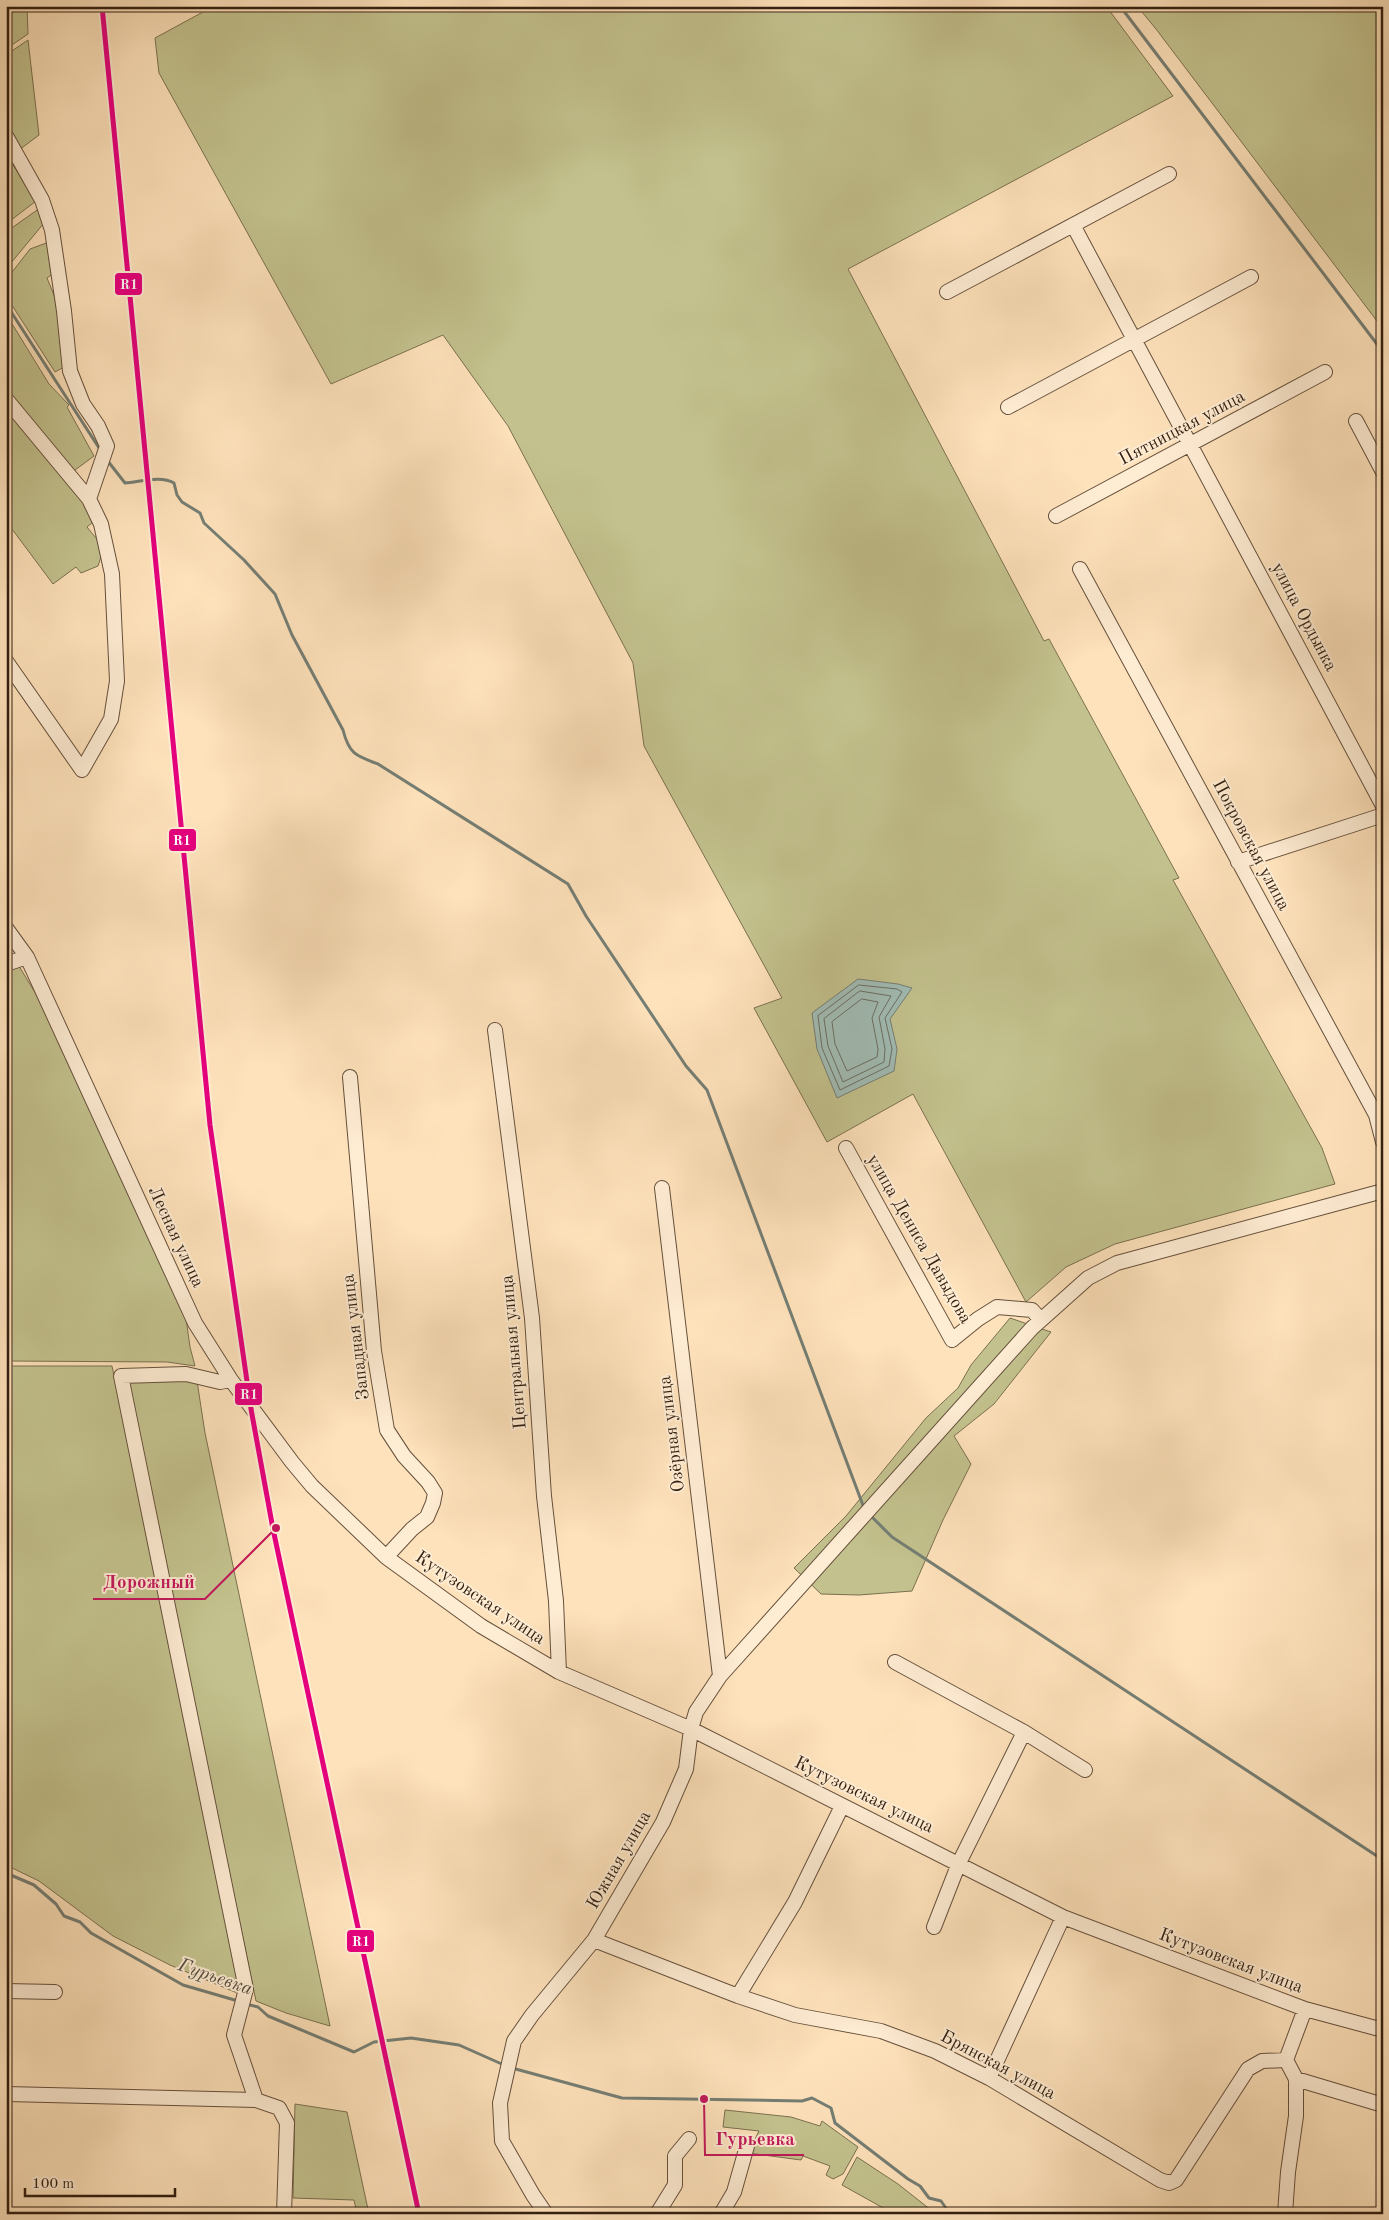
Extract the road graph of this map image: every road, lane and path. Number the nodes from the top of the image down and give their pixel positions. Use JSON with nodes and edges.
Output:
{"nodes":[{"id":1,"x":6,"y":136,"type":"edge"},
{"id":2,"x":1169,"y":174,"type":"dead end"},
{"id":3,"x":1073,"y":225,"type":"junction"},
{"id":4,"x":1252,"y":277,"type":"dead end"},
{"id":5,"x":948,"y":292,"type":"dead end"},
{"id":6,"x":1135,"y":339,"type":"junction"},
{"id":7,"x":1325,"y":372,"type":"dead end"},
{"id":8,"x":6,"y":399,"type":"edge"},
{"id":9,"x":1008,"y":407,"type":"dead end"},
{"id":10,"x":1356,"y":421,"type":"dead end"},
{"id":11,"x":1192,"y":445,"type":"junction"},
{"id":12,"x":1383,"y":472,"type":"edge"},
{"id":13,"x":88,"y":499,"type":"junction"},
{"id":14,"x":1056,"y":516,"type":"dead end"},
{"id":15,"x":1080,"y":569,"type":"dead end"},
{"id":16,"x":6,"y":661,"type":"edge"},
{"id":17,"x":1383,"y":806,"type":"edge"},
{"id":18,"x":1383,"y":815,"type":"edge"},
{"id":19,"x":1238,"y":862,"type":"junction"},
{"id":20,"x":6,"y":928,"type":"edge"},
{"id":21,"x":27,"y":957,"type":"junction"},
{"id":22,"x":6,"y":964,"type":"edge"},
{"id":23,"x":494,"y":1030,"type":"dead end"},
{"id":24,"x":350,"y":1077,"type":"dead end"},
{"id":25,"x":1379,"y":1114,"type":"edge"},
{"id":26,"x":1383,"y":1142,"type":"edge"},
{"id":27,"x":846,"y":1148,"type":"dead end"},
{"id":28,"x":662,"y":1188,"type":"dead end"},
{"id":29,"x":1383,"y":1191,"type":"edge"},
{"id":30,"x":1041,"y":1320,"type":"junction"},
{"id":31,"x":231,"y":1380,"type":"junction"},
{"id":32,"x":360,"y":1532,"type":"joint"},
{"id":33,"x":386,"y":1557,"type":"junction"},
{"id":34,"x":895,"y":1662,"type":"dead end"},
{"id":35,"x":559,"y":1672,"type":"junction"},
{"id":36,"x":720,"y":1676,"type":"junction"},
{"id":37,"x":692,"y":1729,"type":"junction"},
{"id":38,"x":1024,"y":1732,"type":"junction"},
{"id":39,"x":1085,"y":1770,"type":"dead end"},
{"id":40,"x":842,"y":1806,"type":"junction"},
{"id":41,"x":959,"y":1863,"type":"junction"},
{"id":42,"x":1063,"y":1917,"type":"junction"},
{"id":43,"x":934,"y":1927,"type":"dead end"},
{"id":44,"x":594,"y":1940,"type":"junction"},
{"id":45,"x":6,"y":1992,"type":"edge"},
{"id":46,"x":55,"y":1992,"type":"dead end"},
{"id":47,"x":738,"y":1996,"type":"junction"},
{"id":48,"x":1304,"y":2009,"type":"junction"},
{"id":49,"x":1383,"y":2030,"type":"edge"},
{"id":50,"x":1286,"y":2060,"type":"junction"},
{"id":51,"x":989,"y":2078,"type":"junction"},
{"id":52,"x":1296,"y":2079,"type":"junction"},
{"id":53,"x":6,"y":2094,"type":"edge"},
{"id":54,"x":256,"y":2100,"type":"junction"},
{"id":55,"x":1383,"y":2105,"type":"edge"},
{"id":56,"x":689,"y":2140,"type":"dead end"},
{"id":57,"x":747,"y":2146,"type":"dead end"},
{"id":58,"x":284,"y":2214,"type":"edge"},
{"id":59,"x":546,"y":2214,"type":"edge"},
{"id":60,"x":657,"y":2214,"type":"edge"},
{"id":61,"x":721,"y":2214,"type":"edge"},
{"id":62,"x":1285,"y":2214,"type":"edge"}],
"edges":[{"from":1,"to":13,"type":"street"},
{"from":2,"to":3,"type":"street"},
{"from":3,"to":5,"type":"street"},
{"from":3,"to":6,"type":"street","name":"улица Ордынка"},
{"from":4,"to":6,"type":"street"},
{"from":6,"to":9,"type":"street"},
{"from":6,"to":11,"type":"street","name":"улица Ордынка"},
{"from":7,"to":11,"type":"street","name":"Пятницкая улица"},
{"from":8,"to":13,"type":"street"},
{"from":10,"to":12,"type":"street"},
{"from":11,"to":14,"type":"street","name":"Пятницкая улица"},
{"from":11,"to":17,"type":"street","name":"улица Ордынка"},
{"from":13,"to":16,"type":"street"},
{"from":15,"to":19,"type":"street","name":"Покровская улица"},
{"from":18,"to":19,"type":"street"},
{"from":19,"to":25,"type":"street","name":"Покровская улица"},
{"from":20,"to":21,"type":"street","name":"Лесная улица"},
{"from":21,"to":22,"type":"street"},
{"from":21,"to":31,"type":"street","name":"Лесная улица"},
{"from":23,"to":35,"type":"street","name":"Центральная улица"},
{"from":24,"to":33,"type":"street","name":"Западная улица"},
{"from":25,"to":26,"type":"street","name":"Покровская улица"},
{"from":27,"to":30,"type":"street","name":"улица Дениса Давыдова"},
{"from":28,"to":36,"type":"street","name":"Озёрная улица"},
{"from":29,"to":30,"type":"street","name":"Южная улица"},
{"from":30,"to":36,"type":"street","name":"Южная улица"},
{"from":31,"to":32,"type":"street","name":"Лесная улица"},
{"from":31,"to":54,"type":"street"},
{"from":32,"to":33,"type":"street","name":"Кутузовская улица"},
{"from":33,"to":35,"type":"street","name":"Кутузовская улица"},
{"from":34,"to":38,"type":"street"},
{"from":35,"to":37,"type":"street","name":"Кутузовская улица"},
{"from":36,"to":37,"type":"street","name":"Южная улица"},
{"from":37,"to":40,"type":"street","name":"Кутузовская улица"},
{"from":37,"to":44,"type":"street","name":"Южная улица"},
{"from":38,"to":39,"type":"street"},
{"from":38,"to":41,"type":"street"},
{"from":40,"to":41,"type":"street","name":"Кутузовская улица"},
{"from":40,"to":47,"type":"street"},
{"from":41,"to":42,"type":"street","name":"Кутузовская улица"},
{"from":41,"to":43,"type":"street"},
{"from":42,"to":48,"type":"street","name":"Кутузовская улица"},
{"from":42,"to":51,"type":"street"},
{"from":44,"to":47,"type":"street","name":"Брянская улица"},
{"from":44,"to":59,"type":"street","name":"Южная улица"},
{"from":45,"to":46,"type":"street"},
{"from":47,"to":51,"type":"street","name":"Брянская улица"},
{"from":48,"to":49,"type":"street","name":"Кутузовская улица"},
{"from":48,"to":50,"type":"street"},
{"from":50,"to":51,"type":"street","name":"Брянская улица"},
{"from":50,"to":52,"type":"street"},
{"from":52,"to":55,"type":"street"},
{"from":52,"to":62,"type":"street"},
{"from":53,"to":54,"type":"street"},
{"from":54,"to":58,"type":"street"},
{"from":56,"to":60,"type":"street"},
{"from":57,"to":61,"type":"street"}]}
